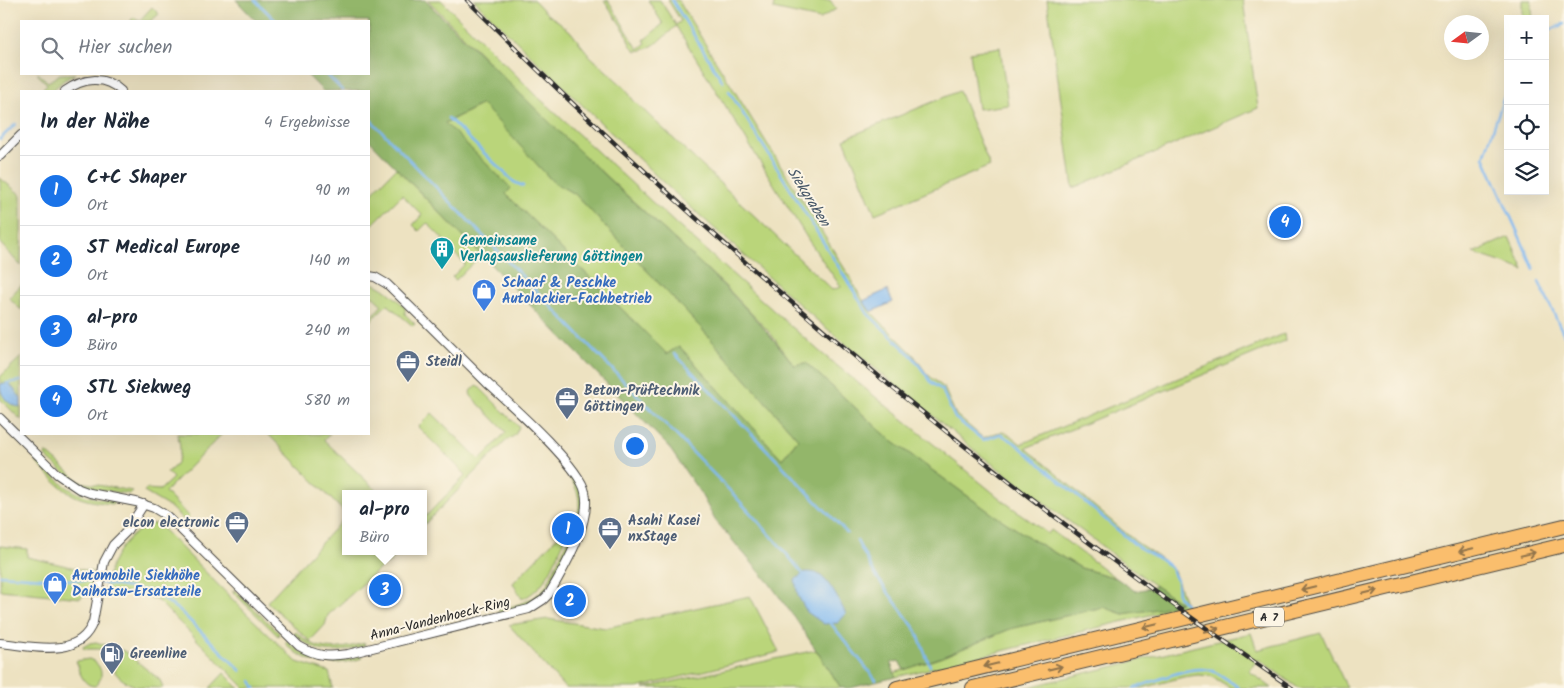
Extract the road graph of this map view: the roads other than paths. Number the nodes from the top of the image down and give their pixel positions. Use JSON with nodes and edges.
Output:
{"nodes":[{"id":1,"x":66,"y":90,"type":"edge"},
{"id":2,"x":120,"y":90,"type":"edge"},
{"id":3,"x":20,"y":136,"type":"edge"},
{"id":4,"x":0,"y":156,"type":"edge"},
{"id":5,"x":370,"y":276,"type":"edge"},
{"id":6,"x":0,"y":418,"type":"edge"},
{"id":7,"x":144,"y":504,"type":"junction"},
{"id":8,"x":1564,"y":526,"type":"edge"},
{"id":9,"x":1564,"y":545,"type":"edge"},
{"id":10,"x":0,"y":642,"type":"edge"},
{"id":11,"x":896,"y":688,"type":"edge"},
{"id":12,"x":973,"y":688,"type":"edge"}],
"edges":[{"from":1,"to":2,"type":"street"},
{"from":3,"to":4,"type":"street"},
{"from":5,"to":7,"type":"street","name":"Anna-Vandenhoeck-Ring"},
{"from":6,"to":7,"type":"street","name":"Anna-Vandenhoeck-Ring"},
{"from":7,"to":10,"type":"street"},
{"from":8,"to":11,"type":"highway","number":"A 7","one_way":true},
{"from":12,"to":9,"type":"highway","number":"A 7","one_way":true}]}
